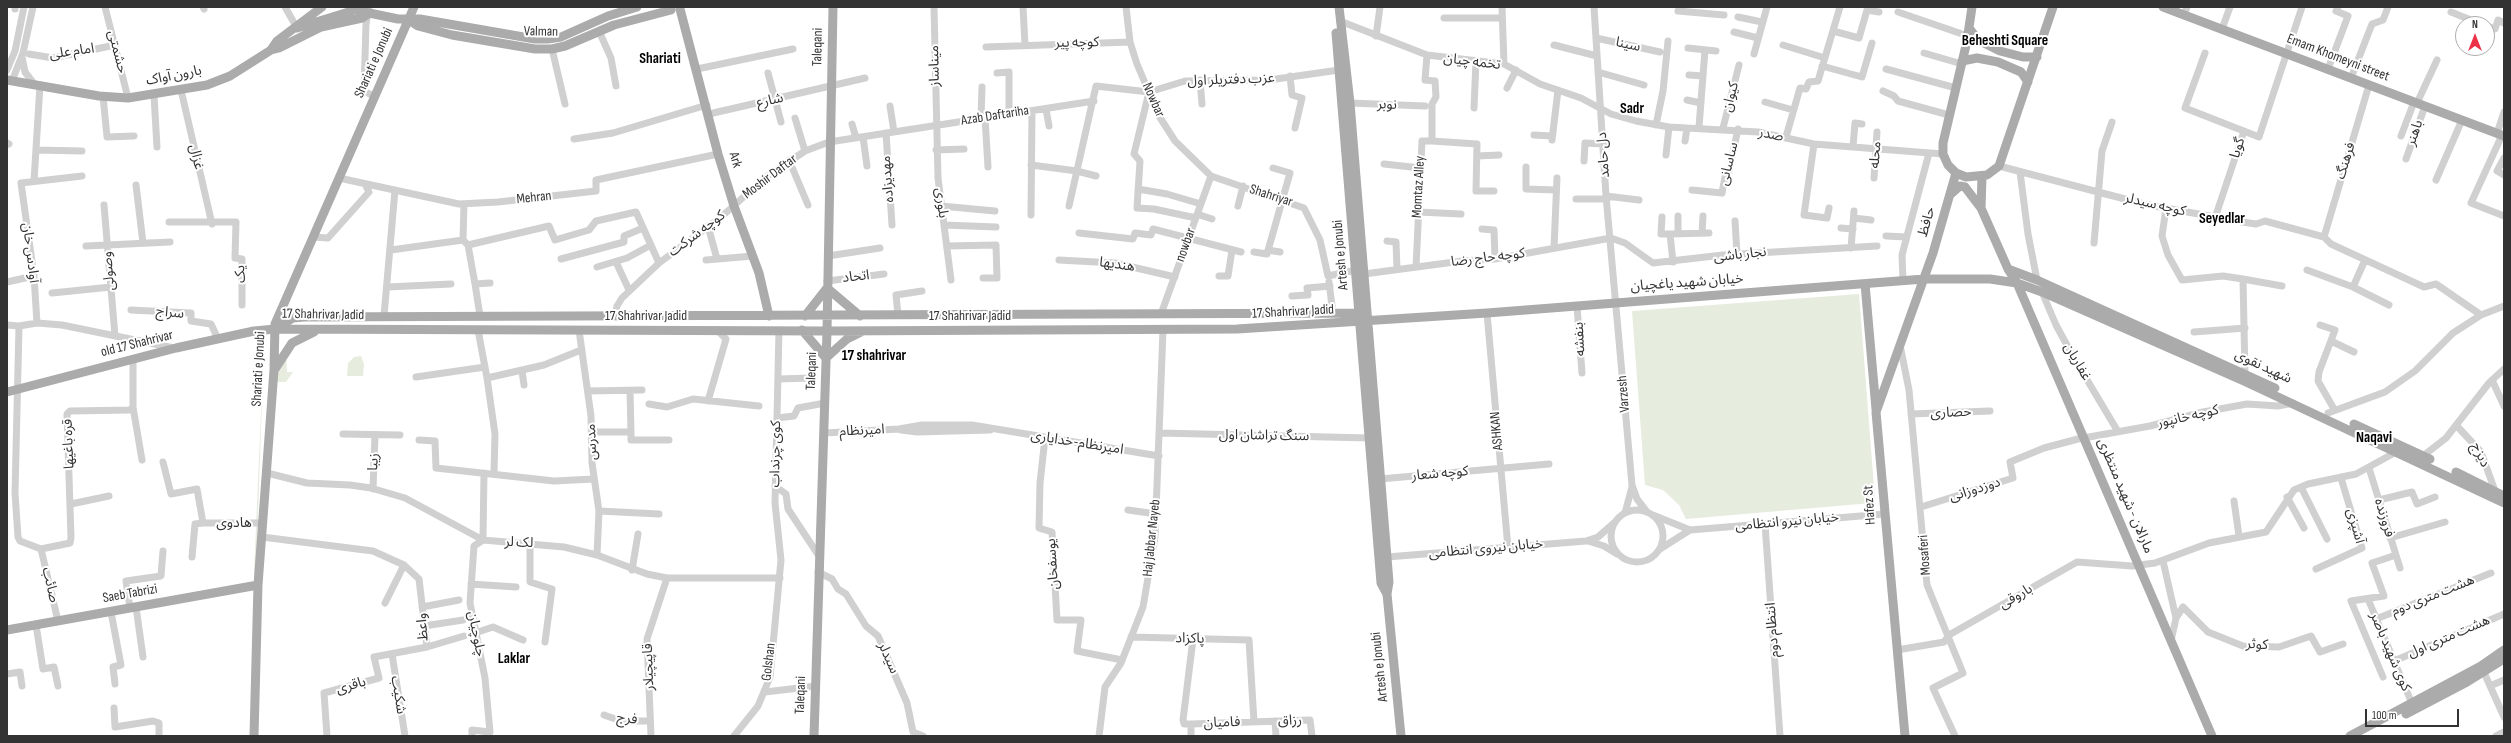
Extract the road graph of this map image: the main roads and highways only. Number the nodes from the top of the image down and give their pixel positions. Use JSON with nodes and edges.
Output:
{"nodes":[{"id":1,"x":322,"y":7,"type":"edge"},
{"id":2,"x":414,"y":7,"type":"edge"},
{"id":3,"x":637,"y":7,"type":"edge"},
{"id":4,"x":833,"y":7,"type":"edge"},
{"id":5,"x":1334,"y":7,"type":"edge"},
{"id":6,"x":1339,"y":7,"type":"edge"},
{"id":7,"x":1972,"y":7,"type":"edge"},
{"id":8,"x":2053,"y":7,"type":"edge"},
{"id":9,"x":2163,"y":7,"type":"edge"},
{"id":10,"x":678,"y":8,"type":"edge"},
{"id":11,"x":368,"y":10,"type":"edge"},
{"id":12,"x":2186,"y":11,"type":"edge"},
{"id":13,"x":409,"y":20,"type":"junction"},
{"id":14,"x":455,"y":24,"type":"junction"},
{"id":15,"x":297,"y":28,"type":"junction"},
{"id":16,"x":1968,"y":32,"type":"junction"},
{"id":17,"x":452,"y":35,"type":"junction"},
{"id":18,"x":271,"y":50,"type":"junction"},
{"id":19,"x":2037,"y":57,"type":"junction"},
{"id":20,"x":1962,"y":62,"type":"junction"},
{"id":21,"x":10,"y":80,"type":"edge"},
{"id":22,"x":2028,"y":82,"type":"junction"},
{"id":23,"x":2501,"y":135,"type":"edge"},
{"id":24,"x":1956,"y":173,"type":"junction"},
{"id":25,"x":1982,"y":177,"type":"junction"},
{"id":26,"x":1950,"y":196,"type":"junction"},
{"id":27,"x":1981,"y":208,"type":"junction"},
{"id":28,"x":2008,"y":269,"type":"junction"},
{"id":29,"x":1360,"y":272,"type":"junction"},
{"id":30,"x":1924,"y":279,"type":"junction"},
{"id":31,"x":2013,"y":282,"type":"junction"},
{"id":32,"x":827,"y":284,"type":"junction"},
{"id":33,"x":1865,"y":284,"type":"junction"},
{"id":34,"x":1238,"y":314,"type":"junction"},
{"id":35,"x":769,"y":316,"type":"junction"},
{"id":36,"x":805,"y":316,"type":"junction"},
{"id":37,"x":828,"y":316,"type":"junction"},
{"id":38,"x":860,"y":316,"type":"junction"},
{"id":39,"x":1364,"y":318,"type":"junction"},
{"id":40,"x":275,"y":329,"type":"junction"},
{"id":41,"x":1237,"y":329,"type":"junction"},
{"id":42,"x":320,"y":330,"type":"junction"},
{"id":43,"x":802,"y":330,"type":"junction"},
{"id":44,"x":864,"y":330,"type":"junction"},
{"id":45,"x":827,"y":331,"type":"junction"},
{"id":46,"x":826,"y":358,"type":"junction"},
{"id":47,"x":274,"y":370,"type":"junction"},
{"id":48,"x":7,"y":392,"type":"edge"},
{"id":49,"x":1876,"y":412,"type":"junction"},
{"id":50,"x":2504,"y":496,"type":"edge"},
{"id":51,"x":2504,"y":502,"type":"edge"},
{"id":52,"x":258,"y":585,"type":"junction"},
{"id":53,"x":1387,"y":594,"type":"junction"},
{"id":54,"x":7,"y":630,"type":"edge"},
{"id":55,"x":2504,"y":650,"type":"edge"},
{"id":56,"x":2504,"y":659,"type":"edge"},
{"id":57,"x":2483,"y":669,"type":"junction"},
{"id":58,"x":2413,"y":707,"type":"junction"},
{"id":59,"x":254,"y":736,"type":"edge"},
{"id":60,"x":814,"y":736,"type":"edge"},
{"id":61,"x":1401,"y":736,"type":"edge"},
{"id":62,"x":1905,"y":736,"type":"edge"},
{"id":63,"x":2211,"y":736,"type":"edge"},
{"id":64,"x":2350,"y":736,"type":"edge"},
{"id":65,"x":2364,"y":736,"type":"edge"}],
"edges":[{"from":1,"to":15,"type":"main road","name":"بارون آواک"},
{"from":2,"to":13,"type":"main road","name":"Shariati e Jonubi"},
{"from":3,"to":14,"type":"main road"},
{"from":4,"to":32,"type":"main road","name":"Taleqani"},
{"from":5,"to":29,"type":"main road","name":"Artesh e Jonubi"},
{"from":6,"to":29,"type":"main road","name":"Artesh e Jonubi"},
{"from":7,"to":16,"type":"main road"},
{"from":8,"to":19,"type":"main road"},
{"from":9,"to":12,"type":"main road","name":"Emam Khomeyni street"},
{"from":10,"to":17,"type":"main road","name":"Valman"},
{"from":10,"to":35,"type":"main road","name":"Ark"},
{"from":11,"to":13,"type":"main road"},
{"from":11,"to":15,"type":"main road"},
{"from":11,"to":18,"type":"main road"},
{"from":12,"to":23,"type":"main road","name":"Emam Khomeyni street"},
{"from":13,"to":14,"type":"main road"},
{"from":13,"to":17,"type":"main road","name":"Valman"},
{"from":13,"to":40,"type":"main road","name":"Shariati e Jonubi"},
{"from":14,"to":17,"type":"main road"},
{"from":15,"to":18,"type":"main road","name":"بارون آواک"},
{"from":16,"to":19,"type":"main road"},
{"from":16,"to":20,"type":"main road"},
{"from":18,"to":21,"type":"main road","name":"بارون آواک"},
{"from":19,"to":22,"type":"main road"},
{"from":20,"to":22,"type":"main road"},
{"from":20,"to":24,"type":"main road"},
{"from":22,"to":25,"type":"main road"},
{"from":24,"to":25,"type":"main road"},
{"from":24,"to":26,"type":"main road","name":"حافظ"},
{"from":25,"to":27,"type":"main road"},
{"from":26,"to":27,"type":"main road"},
{"from":26,"to":30,"type":"main road","name":"حافظ"},
{"from":27,"to":28,"type":"main road","name":"مارالان - شهید منتظری"},
{"from":28,"to":31,"type":"main road","name":"مارالان - شهید منتظری"},
{"from":28,"to":50,"type":"main road","name":"شهید نقوی"},
{"from":29,"to":39,"type":"main road","name":"Artesh e Jonubi"},
{"from":30,"to":31,"type":"main road","name":"خیابان شهید یاغچیان"},
{"from":30,"to":33,"type":"main road","name":"خیابان شهید یاغچیان"},
{"from":30,"to":49,"type":"main road","name":"Hafez St"},
{"from":31,"to":51,"type":"main road","name":"شهید نقوی"},
{"from":31,"to":63,"type":"main road","name":"مارالان - شهید منتظری"},
{"from":32,"to":36,"type":"main road"},
{"from":32,"to":37,"type":"main road","name":"Taleqani"},
{"from":32,"to":38,"type":"main road"},
{"from":33,"to":39,"type":"main road","name":"خیابان شهید یاغچیان"},
{"from":33,"to":49,"type":"main road"},
{"from":34,"to":38,"type":"main road","name":"17 Shahrivar Jadid"},
{"from":34,"to":39,"type":"main road","name":"17 Shahrivar Jadid"},
{"from":34,"to":41,"type":"main road"},
{"from":35,"to":36,"type":"main road","name":"17 Shahrivar Jadid"},
{"from":35,"to":40,"type":"main road","name":"17 Shahrivar Jadid"},
{"from":36,"to":37,"type":"main road","name":"17 Shahrivar Jadid"},
{"from":37,"to":38,"type":"main road","name":"17 Shahrivar Jadid"},
{"from":37,"to":45,"type":"main road","name":"Taleqani"},
{"from":39,"to":41,"type":"main road","name":"17 Shahrivar Jadid"},
{"from":39,"to":53,"type":"main road","name":"Artesh e Jonubi"},
{"from":39,"to":53,"type":"main road","name":"Artesh e Jonubi"},
{"from":40,"to":42,"type":"main road","name":"17 Shahrivar Jadid"},
{"from":40,"to":47,"type":"main road","name":"Shariati e Jonubi"},
{"from":40,"to":48,"type":"main road","name":"old 17 Shahrivar"},
{"from":41,"to":44,"type":"main road","name":"17 Shahrivar Jadid"},
{"from":42,"to":43,"type":"main road","name":"17 Shahrivar Jadid"},
{"from":42,"to":47,"type":"main road"},
{"from":43,"to":45,"type":"main road","name":"17 Shahrivar Jadid"},
{"from":43,"to":46,"type":"main road"},
{"from":44,"to":45,"type":"main road","name":"17 Shahrivar Jadid"},
{"from":44,"to":46,"type":"main road"},
{"from":45,"to":46,"type":"main road","name":"Taleqani"},
{"from":46,"to":60,"type":"main road","name":"Taleqani"},
{"from":47,"to":52,"type":"main road","name":"Shariati e Jonubi"},
{"from":49,"to":62,"type":"main road","name":"Hafez St"},
{"from":52,"to":54,"type":"main road","name":"Saeb Tabrizi"},
{"from":52,"to":59,"type":"main road","name":"Shariati e Jonubi"},
{"from":53,"to":61,"type":"main road","name":"Artesh e Jonubi"},
{"from":55,"to":57,"type":"main road"},
{"from":56,"to":57,"type":"main road"},
{"from":57,"to":58,"type":"main road"},
{"from":58,"to":64,"type":"main road"},
{"from":58,"to":65,"type":"main road"}]}
